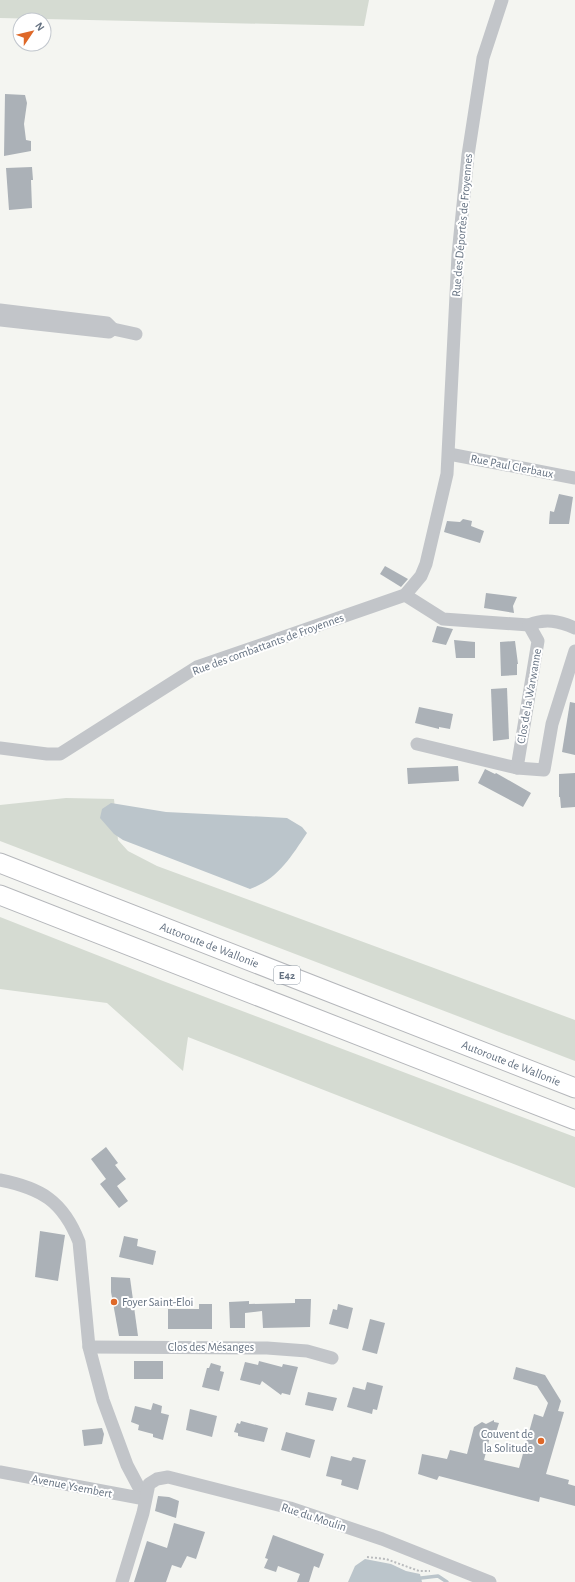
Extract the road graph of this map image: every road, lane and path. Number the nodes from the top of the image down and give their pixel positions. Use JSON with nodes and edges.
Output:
{"nodes":[{"id":1,"x":502,"y":0,"type":"edge"},
{"id":2,"x":0,"y":310,"type":"edge"},
{"id":3,"x":0,"y":320,"type":"edge"},
{"id":4,"x":113,"y":329,"type":"junction"},
{"id":5,"x":136,"y":334,"type":"dead end"},
{"id":6,"x":449,"y":454,"type":"junction"},
{"id":7,"x":575,"y":478,"type":"edge"},
{"id":8,"x":405,"y":595,"type":"junction"},
{"id":9,"x":529,"y":626,"type":"junction"},
{"id":10,"x":575,"y":628,"type":"edge"},
{"id":11,"x":575,"y":651,"type":"edge"},
{"id":12,"x":417,"y":744,"type":"dead end"},
{"id":13,"x":0,"y":748,"type":"edge"},
{"id":14,"x":517,"y":768,"type":"junction"},
{"id":15,"x":0,"y":863,"type":"edge"},
{"id":16,"x":0,"y":895,"type":"edge"},
{"id":17,"x":575,"y":1088,"type":"edge"},
{"id":18,"x":575,"y":1120,"type":"edge"},
{"id":19,"x":0,"y":1180,"type":"edge"},
{"id":20,"x":89,"y":1347,"type":"junction"},
{"id":21,"x":332,"y":1358,"type":"dead end"},
{"id":22,"x":0,"y":1472,"type":"edge"},
{"id":23,"x":145,"y":1499,"type":"junction"},
{"id":24,"x":379,"y":1551,"type":"dead end"},
{"id":25,"x":367,"y":1557,"type":"dead end"},
{"id":26,"x":378,"y":1557,"type":"junction"},
{"id":27,"x":427,"y":1572,"type":"dead end"},
{"id":28,"x":483,"y":1581,"type":"edge"},
{"id":29,"x":122,"y":1582,"type":"edge"}],
"edges":[{"from":1,"to":6,"type":"street","name":"Rue des Déportès de Froyennes"},
{"from":2,"to":4,"type":"street"},
{"from":3,"to":4,"type":"street"},
{"from":4,"to":5,"type":"street"},
{"from":6,"to":7,"type":"street","name":"Rue Paul Clerbaux"},
{"from":6,"to":8,"type":"street"},
{"from":8,"to":9,"type":"street"},
{"from":8,"to":13,"type":"street","name":"Rue des combattants de Froyennes"},
{"from":9,"to":10,"type":"street"},
{"from":9,"to":14,"type":"street","name":"Clos de la Warwanne"},
{"from":11,"to":14,"type":"street"},
{"from":12,"to":14,"type":"street"},
{"from":15,"to":17,"type":"highway","name":"Autoroute de Wallonie","number":"E42"},
{"from":16,"to":18,"type":"highway","number":"E42"},
{"from":19,"to":20,"type":"street"},
{"from":20,"to":21,"type":"street","name":"Clos des Mésanges"},
{"from":20,"to":23,"type":"street"},
{"from":22,"to":23,"type":"street","name":"Avenue Ysembert"},
{"from":23,"to":28,"type":"street","name":"Rue du Moulin"},
{"from":23,"to":29,"type":"street"},
{"from":24,"to":26,"type":"path"},
{"from":25,"to":26,"type":"path"},
{"from":26,"to":27,"type":"path"}]}
